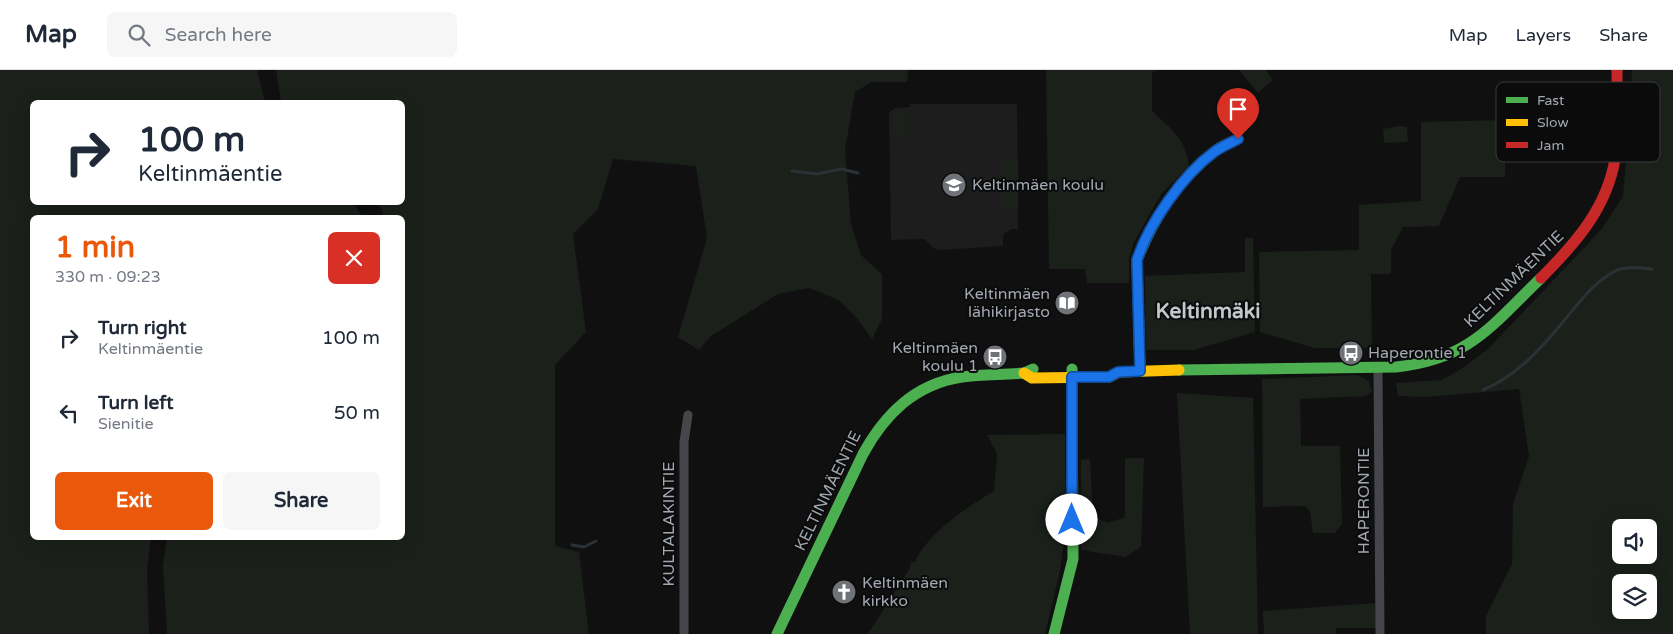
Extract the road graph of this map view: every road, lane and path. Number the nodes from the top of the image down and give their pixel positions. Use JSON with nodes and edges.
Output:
{"nodes":[{"id":1,"x":1238,"y":139,"type":"dead end"},
{"id":2,"x":1613,"y":162,"type":"edge"},
{"id":3,"x":1378,"y":368,"type":"junction"},
{"id":4,"x":1140,"y":371,"type":"junction"},
{"id":5,"x":1072,"y":373,"type":"junction"},
{"id":6,"x":688,"y":415,"type":"dead end"},
{"id":7,"x":684,"y":634,"type":"edge"},
{"id":8,"x":777,"y":634,"type":"edge"},
{"id":9,"x":1054,"y":634,"type":"edge"},
{"id":10,"x":1380,"y":634,"type":"edge"}],
"edges":[{"from":1,"to":4,"type":"main road"},
{"from":2,"to":3,"type":"main road","name":"KELTINMÄENTIE"},
{"from":3,"to":4,"type":"main road","name":"KELTINMÄENTIE"},
{"from":3,"to":10,"type":"street","name":"HAPERONTIE"},
{"from":4,"to":5,"type":"main road","name":"KELTINMÄENTIE"},
{"from":5,"to":8,"type":"main road","name":"KELTINMÄENTIE"},
{"from":5,"to":9,"type":"main road"},
{"from":6,"to":7,"type":"street","name":"KULTALAKINTIE"}]}
